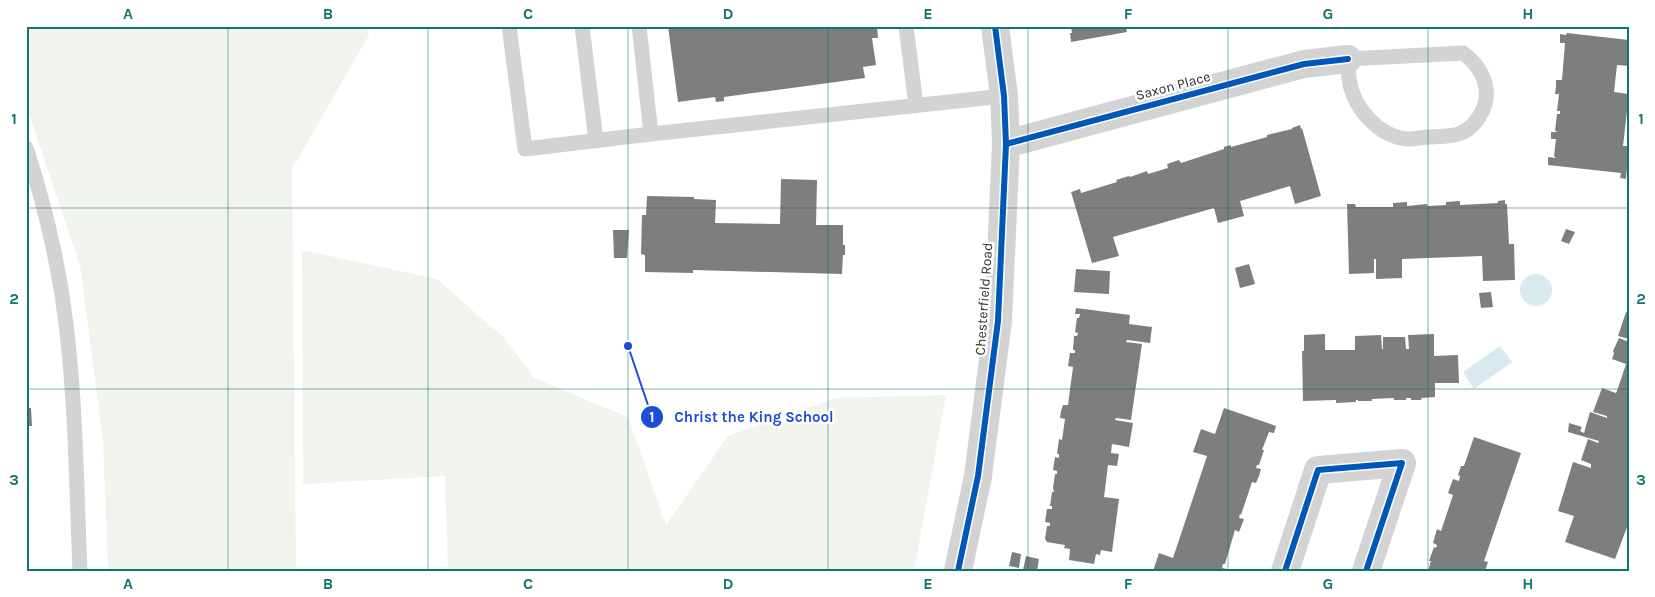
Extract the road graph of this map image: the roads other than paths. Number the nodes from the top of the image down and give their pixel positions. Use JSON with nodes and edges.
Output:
{"nodes":[{"id":1,"x":509,"y":26,"type":"edge"},
{"id":2,"x":582,"y":26,"type":"edge"},
{"id":3,"x":639,"y":26,"type":"edge"},
{"id":4,"x":906,"y":26,"type":"edge"},
{"id":5,"x":996,"y":26,"type":"edge"},
{"id":6,"x":1348,"y":59,"type":"junction"},
{"id":7,"x":1004,"y":96,"type":"junction"},
{"id":8,"x":916,"y":106,"type":"junction"},
{"id":9,"x":651,"y":134,"type":"junction"},
{"id":10,"x":596,"y":141,"type":"junction"},
{"id":11,"x":1006,"y":144,"type":"junction"},
{"id":12,"x":26,"y":148,"type":"edge"},
{"id":13,"x":80,"y":571,"type":"edge"},
{"id":14,"x":958,"y":571,"type":"edge"},
{"id":15,"x":1285,"y":571,"type":"edge"},
{"id":16,"x":1366,"y":571,"type":"edge"}],
"edges":[{"from":1,"to":10,"type":"lane"},
{"from":2,"to":10,"type":"lane"},
{"from":3,"to":9,"type":"lane"},
{"from":4,"to":8,"type":"lane"},
{"from":5,"to":7,"type":"street","name":"Chesterfield Road"},
{"from":6,"to":6,"type":"lane"},
{"from":6,"to":11,"type":"street","name":"Saxon Place"},
{"from":7,"to":8,"type":"lane"},
{"from":7,"to":11,"type":"street","name":"Chesterfield Road"},
{"from":8,"to":9,"type":"lane"},
{"from":9,"to":10,"type":"lane"},
{"from":11,"to":14,"type":"street","name":"Chesterfield Road"},
{"from":12,"to":13,"type":"lane"},
{"from":15,"to":16,"type":"street"}]}
